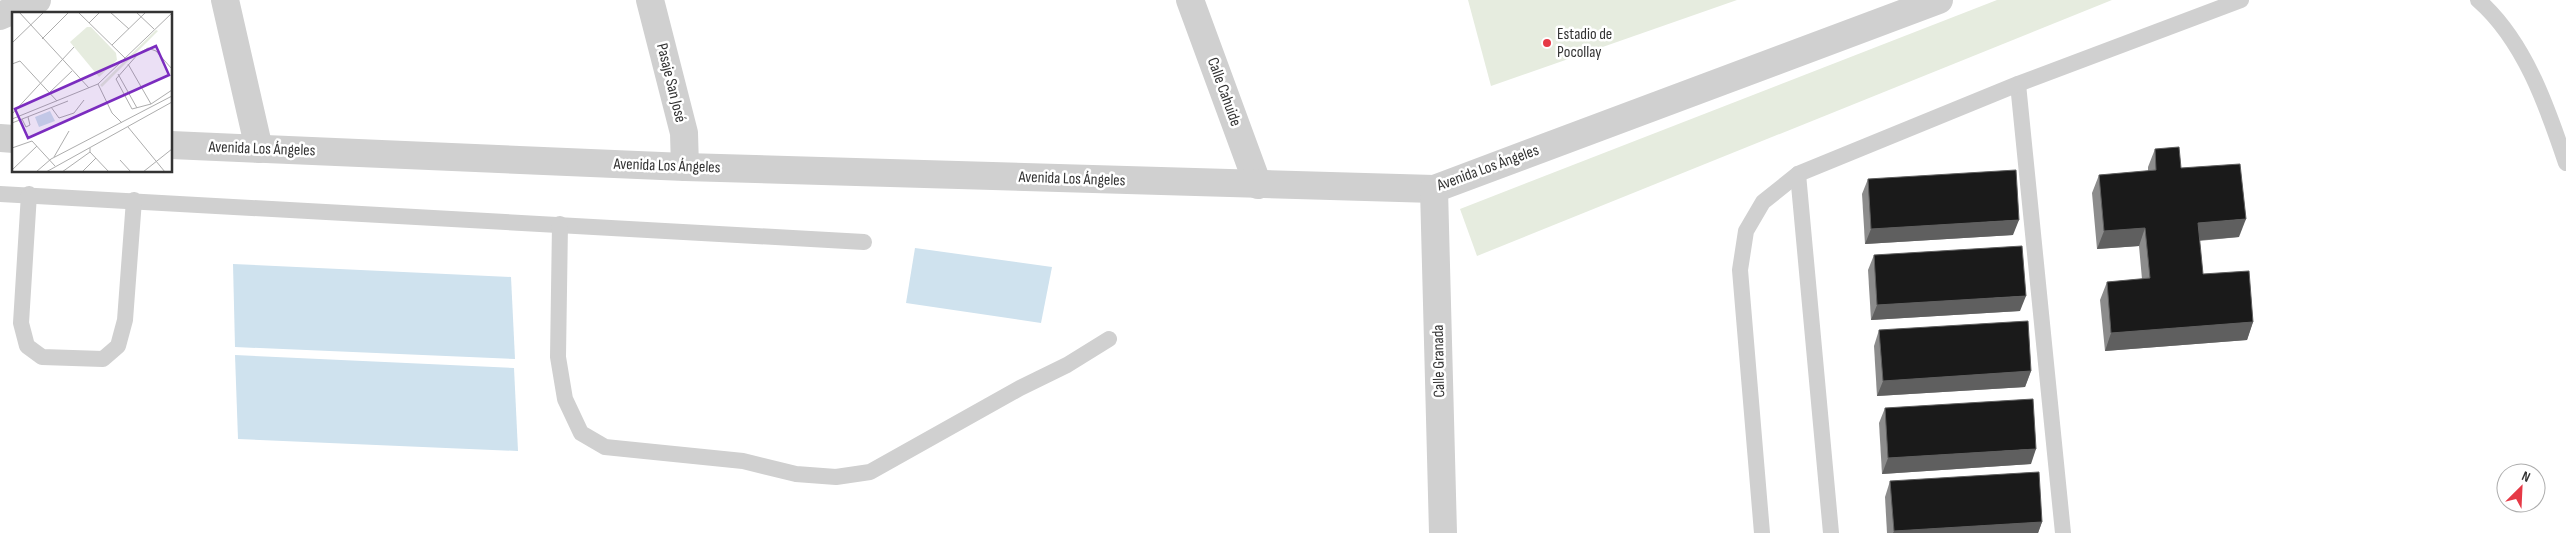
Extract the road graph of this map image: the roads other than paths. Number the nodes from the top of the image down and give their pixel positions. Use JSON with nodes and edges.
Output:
{"nodes":[{"id":1,"x":37,"y":0,"type":"edge"},
{"id":2,"x":225,"y":0,"type":"edge"},
{"id":3,"x":650,"y":0,"type":"edge"},
{"id":4,"x":1190,"y":0,"type":"edge"},
{"id":5,"x":1938,"y":0,"type":"edge"},
{"id":6,"x":2241,"y":0,"type":"edge"},
{"id":7,"x":2478,"y":0,"type":"edge"},
{"id":8,"x":0,"y":16,"type":"edge"},
{"id":9,"x":2018,"y":84,"type":"junction"},
{"id":10,"x":172,"y":145,"type":"edge"},
{"id":11,"x":259,"y":149,"type":"junction"},
{"id":12,"x":2566,"y":163,"type":"edge"},
{"id":13,"x":685,"y":167,"type":"junction"},
{"id":14,"x":1798,"y":174,"type":"junction"},
{"id":15,"x":1258,"y":185,"type":"junction"},
{"id":16,"x":1434,"y":189,"type":"junction"},
{"id":17,"x":0,"y":194,"type":"edge"},
{"id":18,"x":29,"y":194,"type":"junction"},
{"id":19,"x":134,"y":200,"type":"junction"},
{"id":20,"x":560,"y":224,"type":"junction"},
{"id":21,"x":864,"y":242,"type":"dead end"},
{"id":22,"x":1109,"y":339,"type":"dead end"},
{"id":23,"x":1443,"y":533,"type":"edge"},
{"id":24,"x":1762,"y":533,"type":"edge"},
{"id":25,"x":1830,"y":533,"type":"edge"},
{"id":26,"x":2063,"y":533,"type":"edge"}],
"edges":[{"from":1,"to":8,"type":"street"},
{"from":2,"to":11,"type":"street"},
{"from":3,"to":13,"type":"street","name":"Pasaje San José"},
{"from":4,"to":15,"type":"street","name":"Calle Cahuide"},
{"from":5,"to":16,"type":"street","name":"Avenida Los Ángeles"},
{"from":6,"to":9,"type":"lane"},
{"from":7,"to":12,"type":"lane"},
{"from":9,"to":14,"type":"lane"},
{"from":9,"to":26,"type":"lane"},
{"from":10,"to":11,"type":"street","name":"Avenida Los Ángeles"},
{"from":11,"to":13,"type":"street","name":"Avenida Los Ángeles"},
{"from":13,"to":15,"type":"street","name":"Avenida Los Ángeles"},
{"from":14,"to":24,"type":"lane"},
{"from":14,"to":25,"type":"lane"},
{"from":15,"to":16,"type":"street","name":"Avenida Los Ángeles"},
{"from":16,"to":23,"type":"street","name":"Calle Granada"},
{"from":17,"to":18,"type":"lane"},
{"from":18,"to":19,"type":"lane"},
{"from":18,"to":19,"type":"lane"},
{"from":19,"to":20,"type":"lane"},
{"from":20,"to":21,"type":"lane"},
{"from":20,"to":22,"type":"lane"}]}
